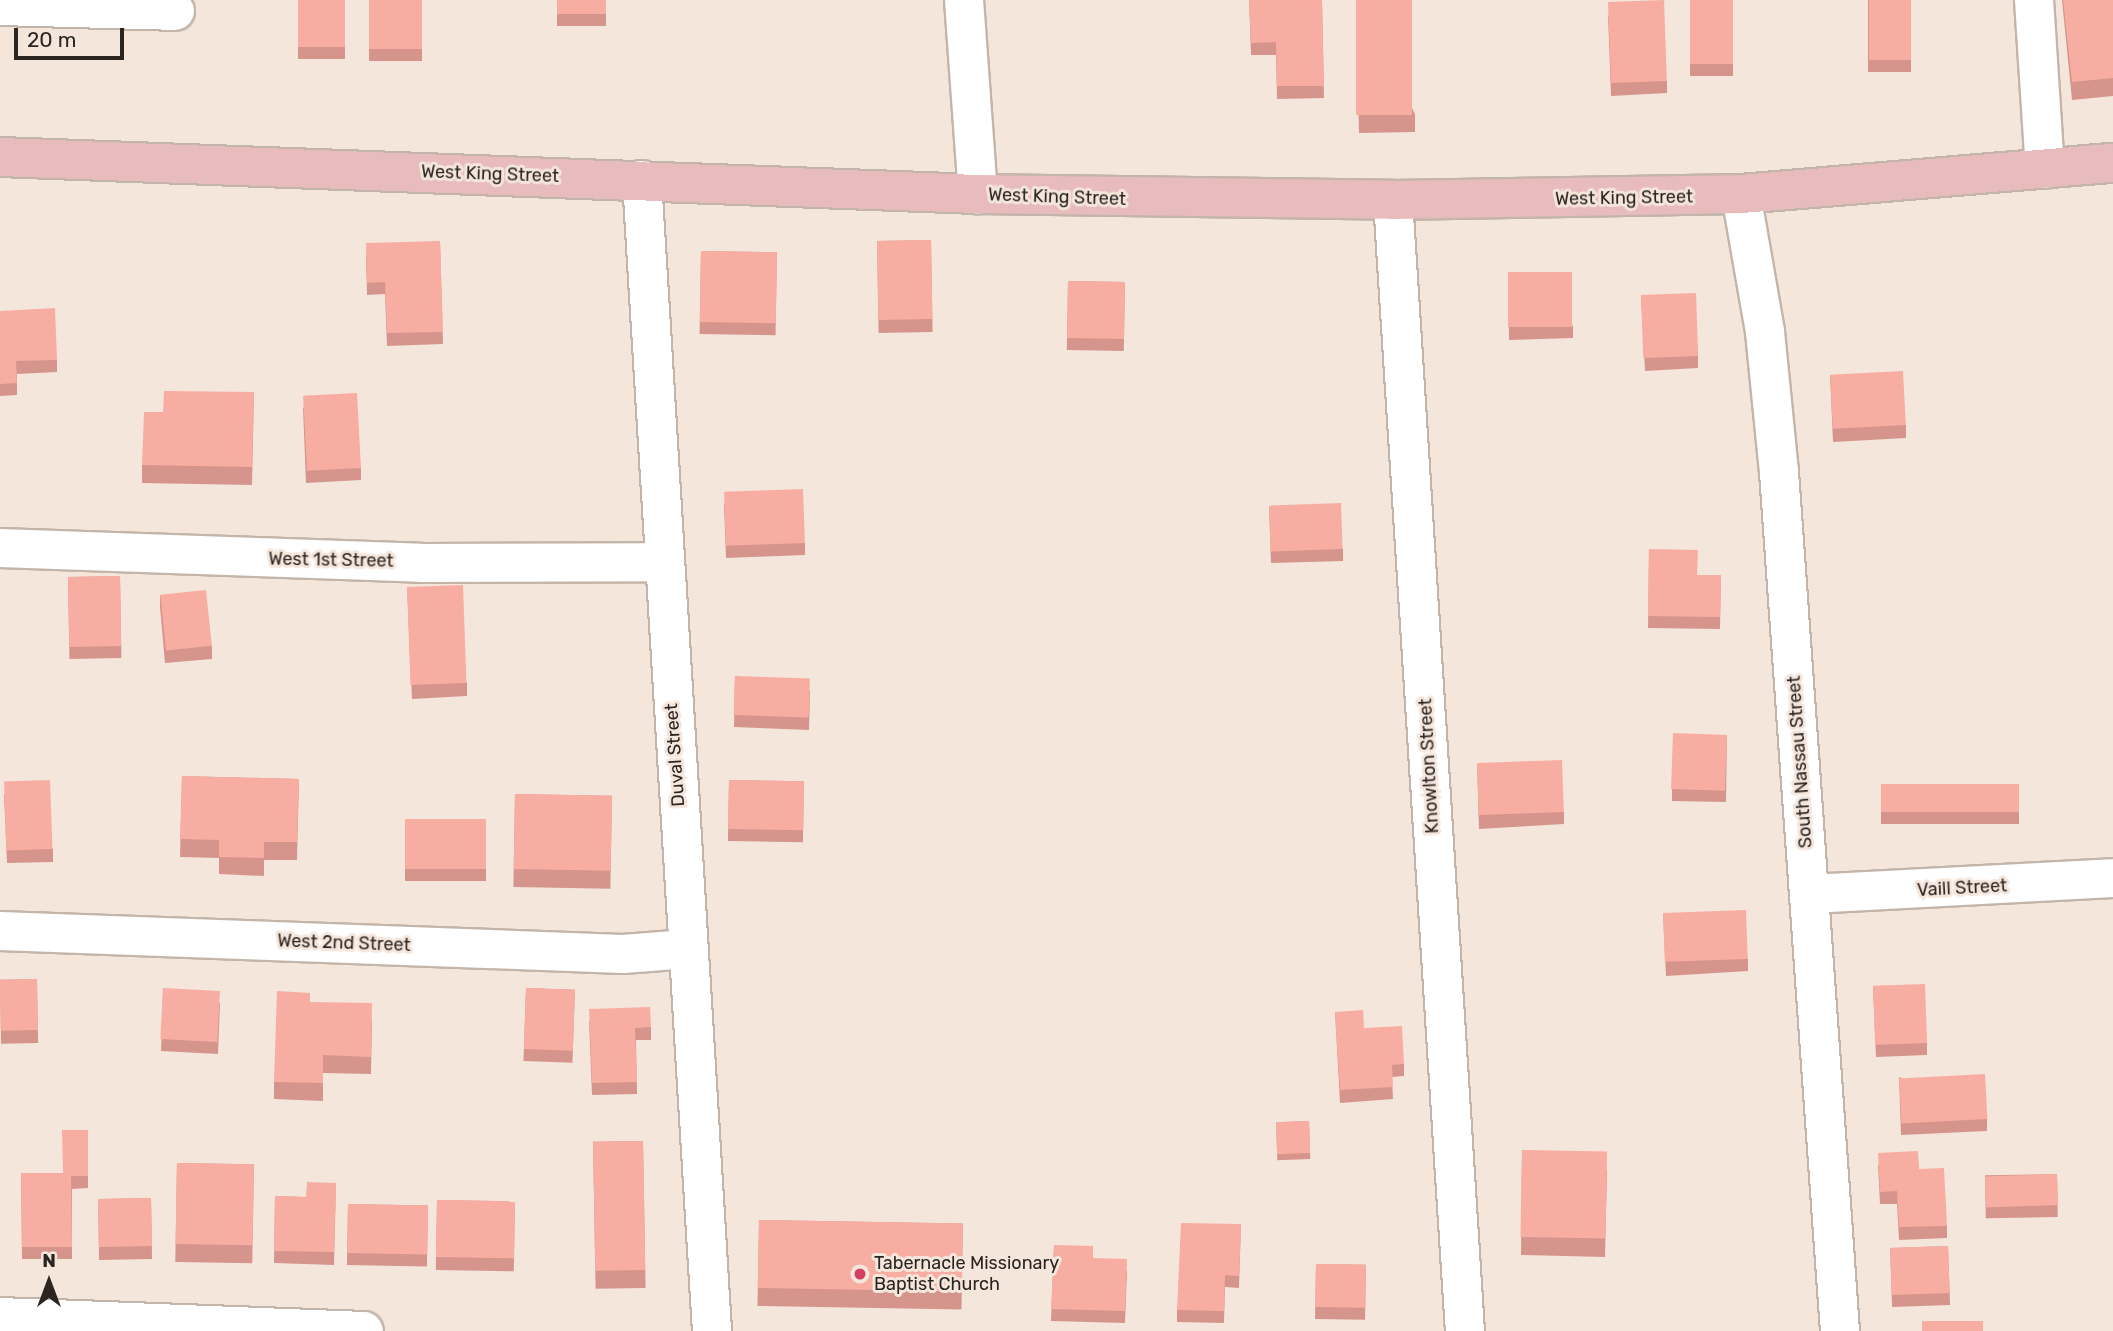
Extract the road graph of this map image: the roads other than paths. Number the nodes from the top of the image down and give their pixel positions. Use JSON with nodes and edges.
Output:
{"nodes":[{"id":1,"x":964,"y":0,"type":"edge"},
{"id":2,"x":2034,"y":0,"type":"edge"},
{"id":3,"x":0,"y":6,"type":"edge"},
{"id":4,"x":174,"y":11,"type":"dead end"},
{"id":5,"x":0,"y":157,"type":"edge"},
{"id":6,"x":2113,"y":163,"type":"edge"},
{"id":7,"x":2045,"y":169,"type":"junction"},
{"id":8,"x":642,"y":180,"type":"junction"},
{"id":9,"x":978,"y":194,"type":"junction"},
{"id":10,"x":1741,"y":194,"type":"junction"},
{"id":11,"x":1393,"y":201,"type":"junction"},
{"id":12,"x":0,"y":548,"type":"edge"},
{"id":13,"x":662,"y":562,"type":"junction"},
{"id":14,"x":2113,"y":878,"type":"edge"},
{"id":15,"x":1810,"y":894,"type":"junction"},
{"id":16,"x":0,"y":931,"type":"edge"},
{"id":17,"x":688,"y":949,"type":"junction"},
{"id":18,"x":0,"y":1317,"type":"edge"},
{"id":19,"x":364,"y":1331,"type":"edge"},
{"id":20,"x":712,"y":1331,"type":"edge"},
{"id":21,"x":1465,"y":1331,"type":"edge"},
{"id":22,"x":1840,"y":1331,"type":"edge"}],
"edges":[{"from":1,"to":9,"type":"street"},
{"from":2,"to":7,"type":"street"},
{"from":3,"to":4,"type":"street"},
{"from":5,"to":8,"type":"main road","name":"West King Street"},
{"from":6,"to":7,"type":"main road","name":"West King Street"},
{"from":7,"to":10,"type":"main road","name":"West King Street"},
{"from":8,"to":9,"type":"main road","name":"West King Street"},
{"from":8,"to":13,"type":"street","name":"Duval Street"},
{"from":9,"to":11,"type":"main road","name":"West King Street"},
{"from":10,"to":11,"type":"main road","name":"West King Street"},
{"from":10,"to":15,"type":"street","name":"South Nassau Street"},
{"from":11,"to":21,"type":"street","name":"Knowlton Street"},
{"from":12,"to":13,"type":"street","name":"West 1st Street"},
{"from":13,"to":17,"type":"street","name":"Duval Street"},
{"from":14,"to":15,"type":"street","name":"Vaill Street"},
{"from":15,"to":22,"type":"street","name":"South Nassau Street"},
{"from":16,"to":17,"type":"street","name":"West 2nd Street"},
{"from":17,"to":20,"type":"street","name":"Duval Street"},
{"from":18,"to":19,"type":"street"}]}
